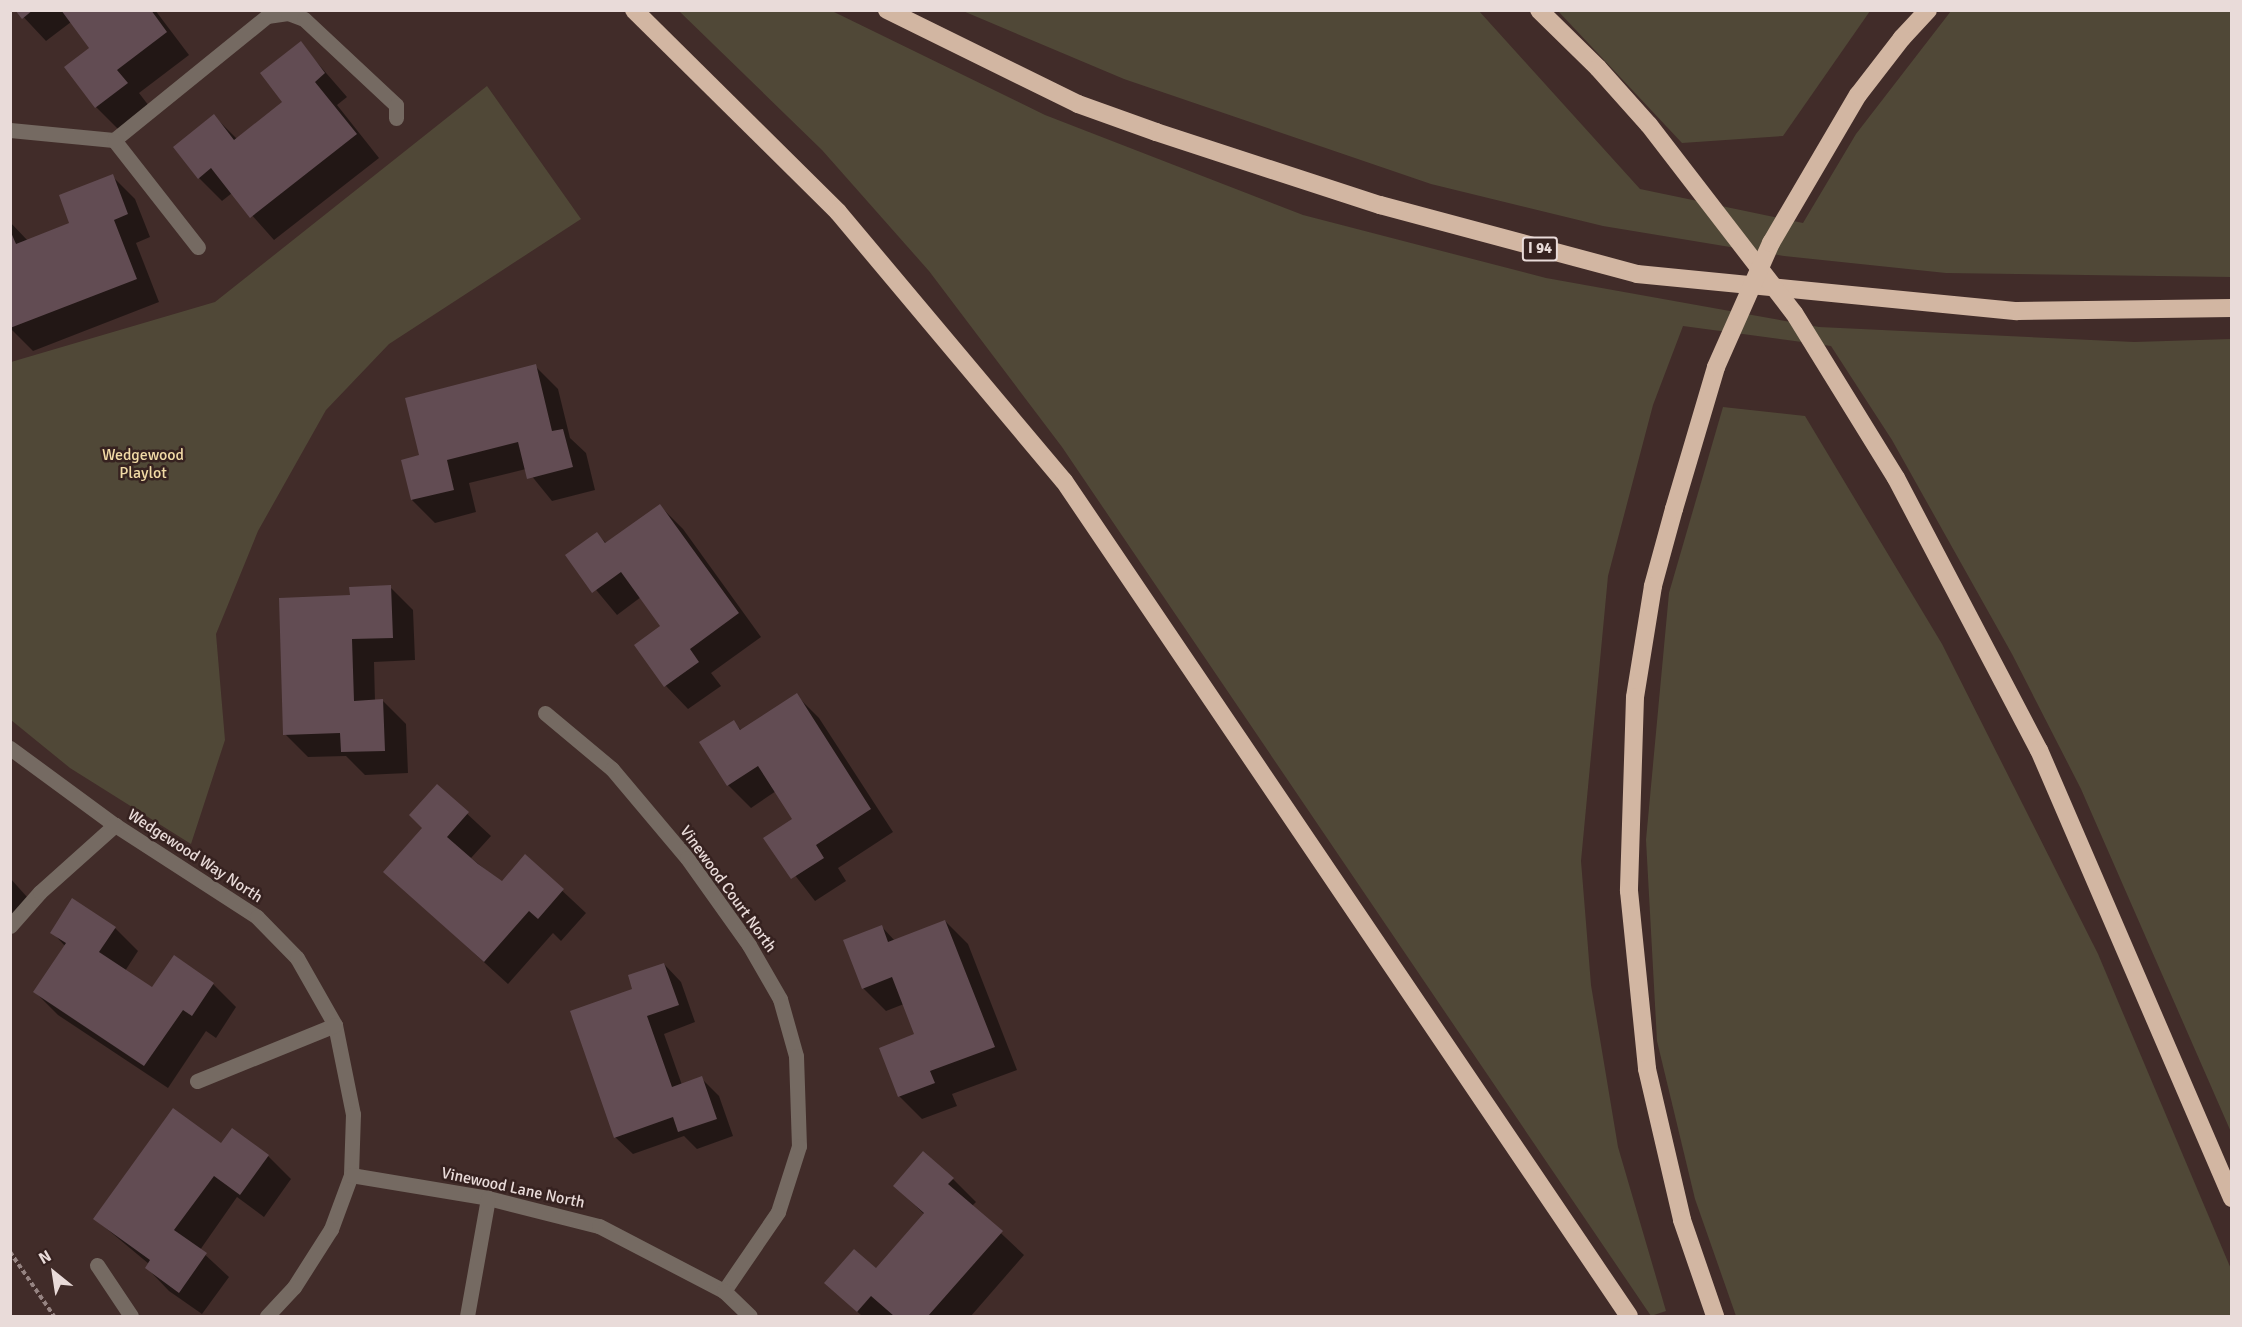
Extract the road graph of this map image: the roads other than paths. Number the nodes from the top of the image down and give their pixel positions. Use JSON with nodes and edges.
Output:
{"nodes":[{"id":1,"x":634,"y":10,"type":"edge"},
{"id":2,"x":887,"y":10,"type":"edge"},
{"id":3,"x":1539,"y":10,"type":"edge"},
{"id":4,"x":1928,"y":10,"type":"edge"},
{"id":5,"x":396,"y":118,"type":"dead end"},
{"id":6,"x":10,"y":130,"type":"edge"},
{"id":7,"x":114,"y":140,"type":"junction"},
{"id":8,"x":198,"y":247,"type":"dead end"},
{"id":9,"x":2232,"y":308,"type":"edge"},
{"id":10,"x":545,"y":713,"type":"dead end"},
{"id":11,"x":10,"y":748,"type":"edge"},
{"id":12,"x":115,"y":825,"type":"junction"},
{"id":13,"x":10,"y":926,"type":"edge"},
{"id":14,"x":335,"y":1025,"type":"junction"},
{"id":15,"x":197,"y":1081,"type":"dead end"},
{"id":16,"x":351,"y":1175,"type":"junction"},
{"id":17,"x":488,"y":1198,"type":"junction"},
{"id":18,"x":2232,"y":1198,"type":"edge"},
{"id":19,"x":97,"y":1265,"type":"dead end"},
{"id":20,"x":724,"y":1291,"type":"junction"},
{"id":21,"x":131,"y":1317,"type":"edge"},
{"id":22,"x":267,"y":1317,"type":"edge"},
{"id":23,"x":467,"y":1317,"type":"edge"},
{"id":24,"x":750,"y":1317,"type":"edge"},
{"id":25,"x":1629,"y":1317,"type":"edge"},
{"id":26,"x":1715,"y":1317,"type":"edge"}],
"edges":[{"from":1,"to":25,"type":"highway"},
{"from":2,"to":9,"type":"highway","number":"I 94"},
{"from":3,"to":18,"type":"highway","bridge":true},
{"from":4,"to":26,"type":"highway","bridge":true},
{"from":5,"to":7,"type":"street"},
{"from":6,"to":7,"type":"street"},
{"from":7,"to":8,"type":"street"},
{"from":10,"to":20,"type":"street","name":"Vinewood Court North"},
{"from":11,"to":12,"type":"street","name":"Wedgewood Way North"},
{"from":12,"to":13,"type":"street"},
{"from":12,"to":14,"type":"street","name":"Wedgewood Way North"},
{"from":14,"to":15,"type":"street"},
{"from":14,"to":16,"type":"street","name":"Wedgewood Way North"},
{"from":16,"to":17,"type":"street","name":"Vinewood Lane North"},
{"from":16,"to":22,"type":"street","name":"Wedgewood Way North"},
{"from":17,"to":20,"type":"street","name":"Vinewood Lane North"},
{"from":17,"to":23,"type":"street"},
{"from":19,"to":21,"type":"street"},
{"from":20,"to":24,"type":"street","name":"Vinewood Lane North"}]}
